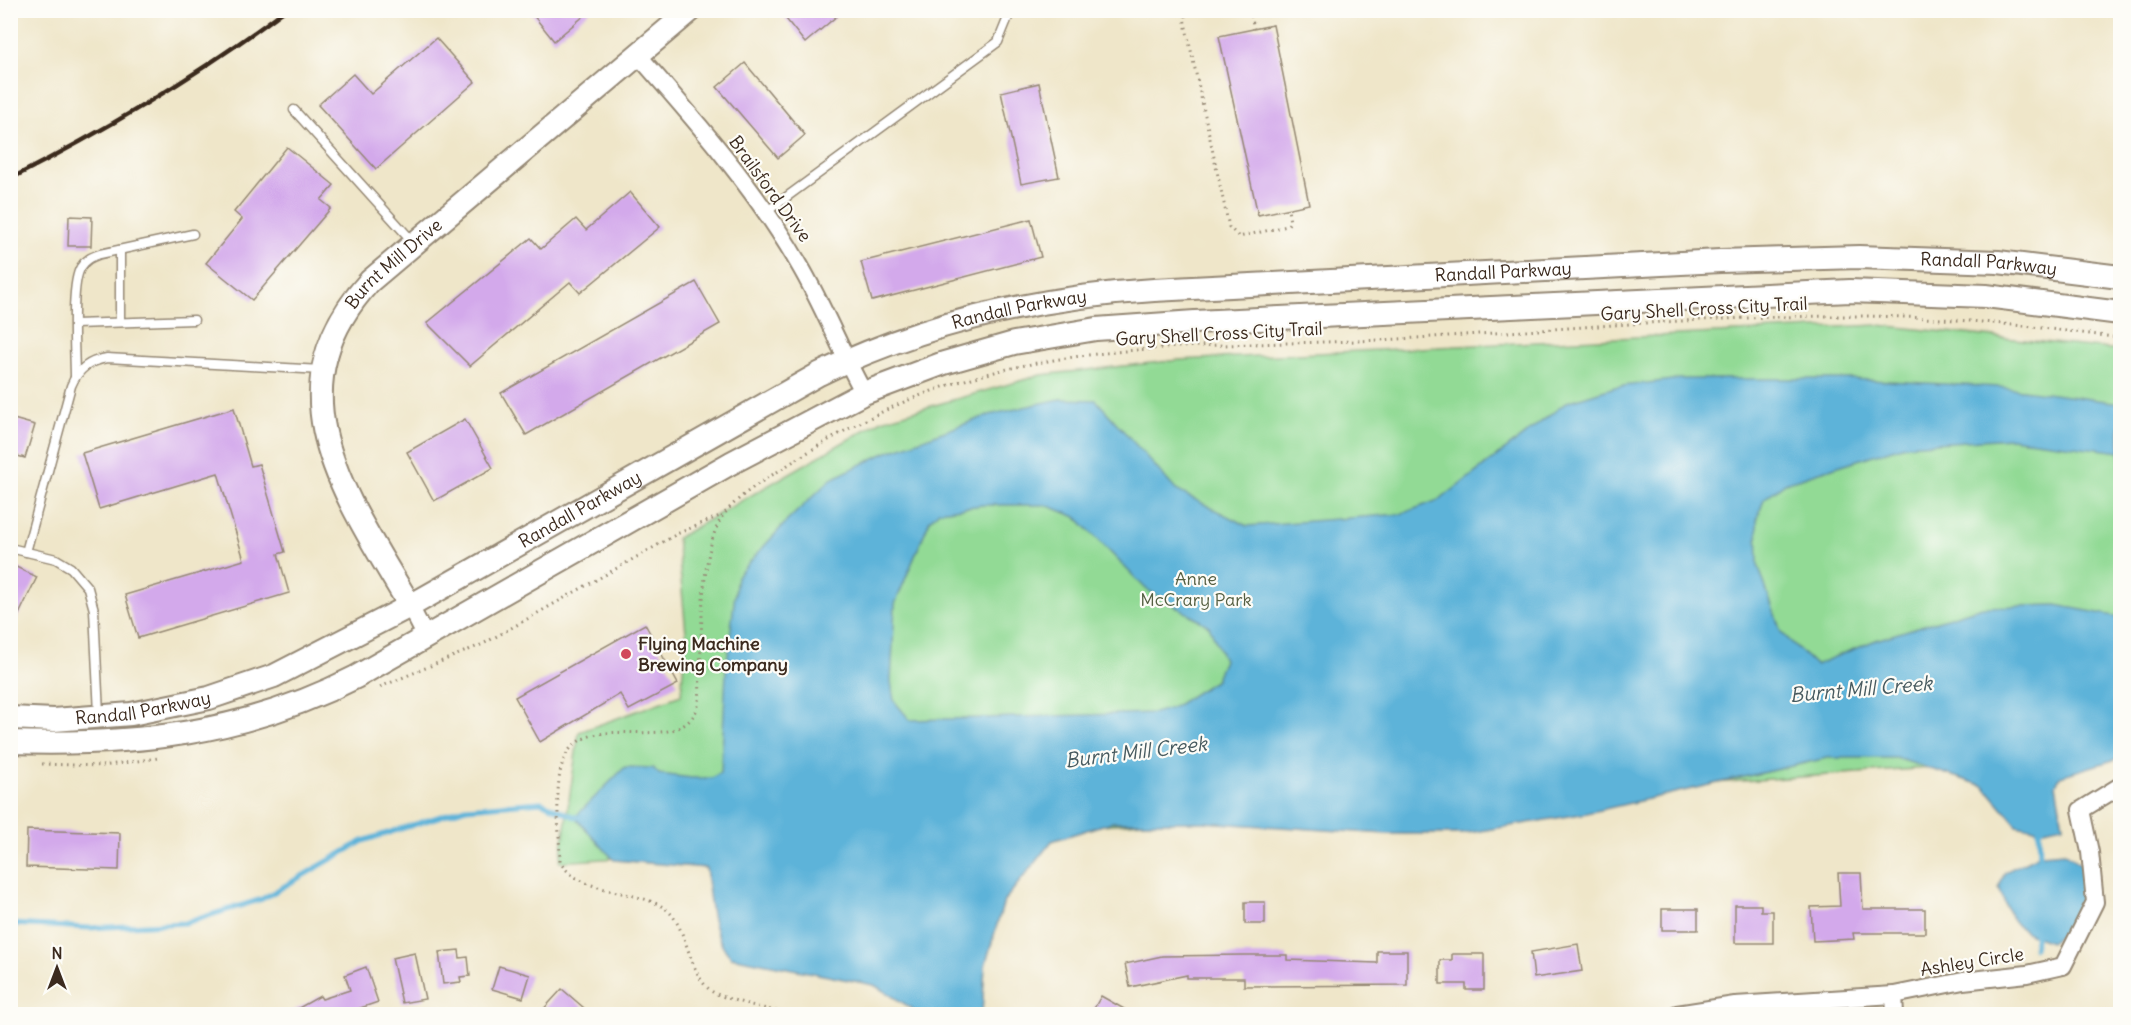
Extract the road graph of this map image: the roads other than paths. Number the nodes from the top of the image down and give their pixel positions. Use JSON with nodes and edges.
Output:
{"nodes":[{"id":1,"x":691,"y":10,"type":"edge"},
{"id":2,"x":1011,"y":10,"type":"edge"},
{"id":3,"x":638,"y":55,"type":"junction"},
{"id":4,"x":294,"y":110,"type":"dead end"},
{"id":5,"x":766,"y":212,"type":"junction"},
{"id":6,"x":193,"y":234,"type":"dead end"},
{"id":7,"x":414,"y":244,"type":"junction"},
{"id":8,"x":120,"y":249,"type":"junction"},
{"id":9,"x":2121,"y":277,"type":"edge"},
{"id":10,"x":2121,"y":313,"type":"edge"},
{"id":11,"x":194,"y":320,"type":"dead end"},
{"id":12,"x":120,"y":322,"type":"junction"},
{"id":13,"x":75,"y":324,"type":"junction"},
{"id":14,"x":846,"y":361,"type":"junction"},
{"id":15,"x":324,"y":370,"type":"junction"},
{"id":16,"x":75,"y":378,"type":"junction"},
{"id":17,"x":864,"y":393,"type":"junction"},
{"id":18,"x":10,"y":548,"type":"edge"},
{"id":19,"x":26,"y":552,"type":"junction"},
{"id":20,"x":410,"y":606,"type":"junction"},
{"id":21,"x":426,"y":637,"type":"junction"},
{"id":22,"x":99,"y":717,"type":"junction"},
{"id":23,"x":10,"y":718,"type":"edge"},
{"id":24,"x":10,"y":742,"type":"edge"},
{"id":25,"x":2121,"y":786,"type":"edge"},
{"id":26,"x":1894,"y":995,"type":"junction"},
{"id":27,"x":1677,"y":1014,"type":"edge"},
{"id":28,"x":1895,"y":1014,"type":"edge"}],
"edges":[{"from":1,"to":3,"type":"main road","name":"Burnt Mill Drive"},
{"from":2,"to":5,"type":"lane"},
{"from":3,"to":5,"type":"street","name":"Brailsford Drive"},
{"from":3,"to":7,"type":"main road","name":"Burnt Mill Drive"},
{"from":4,"to":7,"type":"lane"},
{"from":5,"to":14,"type":"street","name":"Brailsford Drive"},
{"from":6,"to":8,"type":"lane"},
{"from":7,"to":15,"type":"main road","name":"Burnt Mill Drive"},
{"from":8,"to":12,"type":"lane"},
{"from":8,"to":13,"type":"lane"},
{"from":9,"to":14,"type":"main road","name":"Randall Parkway"},
{"from":10,"to":17,"type":"main road","name":"Randall Parkway"},
{"from":11,"to":12,"type":"lane"},
{"from":12,"to":13,"type":"lane"},
{"from":13,"to":16,"type":"lane"},
{"from":14,"to":17,"type":"street","name":"Brailsford Drive"},
{"from":14,"to":20,"type":"main road","name":"Randall Parkway"},
{"from":15,"to":16,"type":"lane"},
{"from":15,"to":20,"type":"main road","name":"Burnt Mill Drive"},
{"from":16,"to":19,"type":"lane"},
{"from":17,"to":21,"type":"main road","name":"Randall Parkway"},
{"from":18,"to":19,"type":"lane"},
{"from":19,"to":22,"type":"lane"},
{"from":20,"to":21,"type":"street"},
{"from":20,"to":22,"type":"main road","name":"Randall Parkway"},
{"from":21,"to":24,"type":"main road","name":"Randall Parkway"},
{"from":22,"to":23,"type":"main road","name":"Randall Parkway"},
{"from":25,"to":26,"type":"street","name":"Ashley Circle"},
{"from":26,"to":27,"type":"street","name":"Ashley Circle"},
{"from":26,"to":28,"type":"street"}]}
